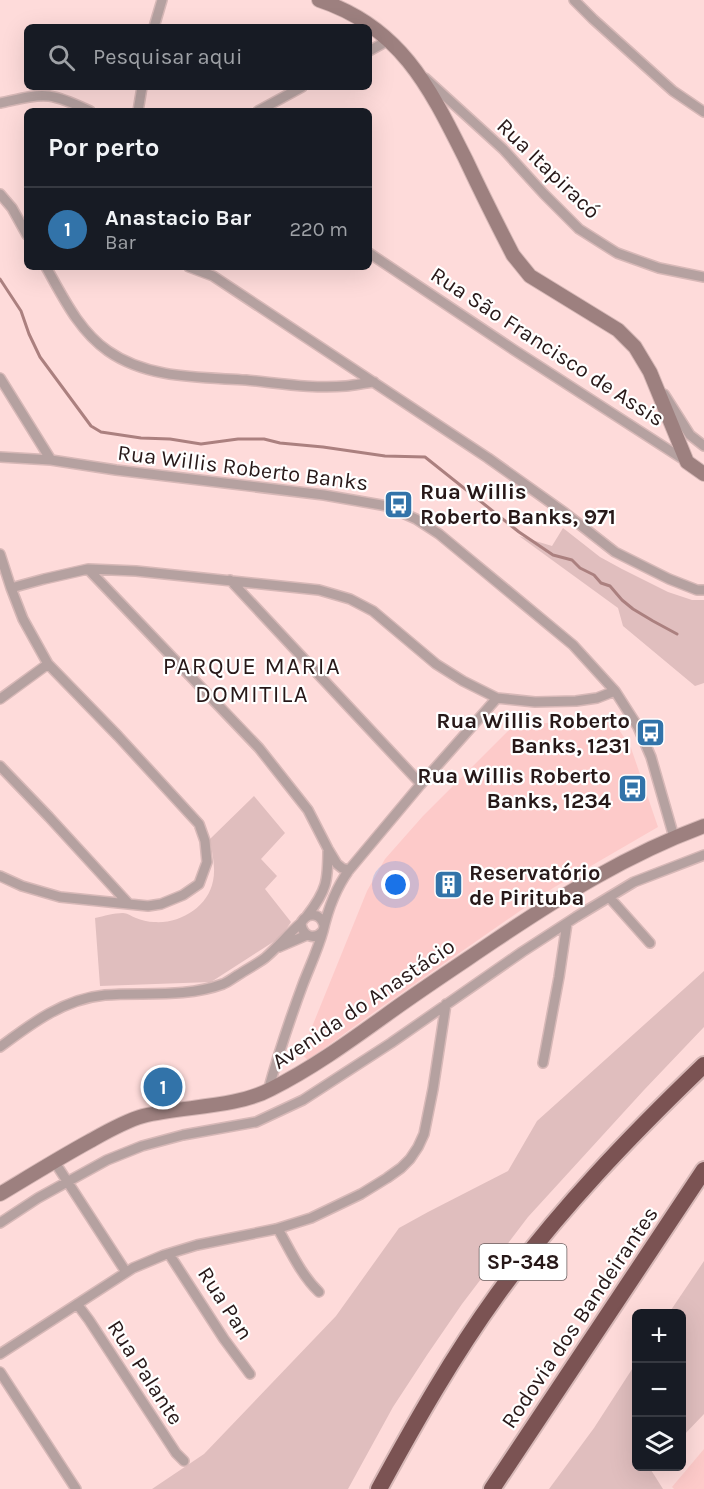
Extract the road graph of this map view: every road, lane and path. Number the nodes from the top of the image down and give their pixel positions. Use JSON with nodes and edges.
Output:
{"nodes":[{"id":1,"x":162,"y":0,"type":"edge"},
{"id":2,"x":319,"y":0,"type":"edge"},
{"id":3,"x":574,"y":0,"type":"edge"},
{"id":4,"x":155,"y":24,"type":"edge"},
{"id":5,"x":368,"y":24,"type":"edge"},
{"id":6,"x":372,"y":27,"type":"edge"},
{"id":7,"x":389,"y":40,"type":"junction"},
{"id":8,"x":372,"y":49,"type":"edge"},
{"id":9,"x":417,"y":70,"type":"junction"},
{"id":10,"x":142,"y":90,"type":"edge"},
{"id":11,"x":296,"y":90,"type":"edge"},
{"id":12,"x":0,"y":103,"type":"edge"},
{"id":13,"x":83,"y":108,"type":"edge"},
{"id":14,"x":138,"y":108,"type":"edge"},
{"id":15,"x":264,"y":108,"type":"edge"},
{"id":16,"x":704,"y":112,"type":"edge"},
{"id":17,"x":0,"y":194,"type":"edge"},
{"id":18,"x":24,"y":230,"type":"edge"},
{"id":19,"x":372,"y":255,"type":"edge"},
{"id":20,"x":48,"y":270,"type":"edge"},
{"id":21,"x":197,"y":270,"type":"edge"},
{"id":22,"x":704,"y":277,"type":"edge"},
{"id":23,"x":650,"y":372,"type":"junction"},
{"id":24,"x":0,"y":378,"type":"edge"},
{"id":25,"x":374,"y":382,"type":"junction"},
{"id":26,"x":704,"y":446,"type":"edge"},
{"id":27,"x":0,"y":457,"type":"edge"},
{"id":28,"x":51,"y":460,"type":"junction"},
{"id":29,"x":687,"y":462,"type":"junction"},
{"id":30,"x":704,"y":474,"type":"edge"},
{"id":31,"x":0,"y":554,"type":"edge"},
{"id":32,"x":88,"y":569,"type":"junction"},
{"id":33,"x":230,"y":580,"type":"junction"},
{"id":34,"x":10,"y":588,"type":"junction"},
{"id":35,"x":704,"y":590,"type":"edge"},
{"id":36,"x":48,"y":664,"type":"junction"},
{"id":37,"x":615,"y":691,"type":"junction"},
{"id":38,"x":497,"y":698,"type":"junction"},
{"id":39,"x":0,"y":699,"type":"edge"},
{"id":40,"x":0,"y":766,"type":"edge"},
{"id":41,"x":421,"y":784,"type":"junction"},
{"id":42,"x":704,"y":826,"type":"edge"},
{"id":43,"x":674,"y":837,"type":"junction"},
{"id":44,"x":328,"y":849,"type":"junction"},
{"id":45,"x":704,"y":855,"type":"edge"},
{"id":46,"x":349,"y":870,"type":"junction"},
{"id":47,"x":0,"y":876,"type":"edge"},
{"id":48,"x":341,"y":881,"type":"junction"},
{"id":49,"x":324,"y":888,"type":"junction"},
{"id":50,"x":609,"y":897,"type":"junction"},
{"id":51,"x":128,"y":903,"type":"junction"},
{"id":52,"x":304,"y":920,"type":"junction"},
{"id":53,"x":567,"y":923,"type":"junction"},
{"id":54,"x":323,"y":928,"type":"junction"},
{"id":55,"x":309,"y":936,"type":"junction"},
{"id":56,"x":650,"y":943,"type":"dead end"},
{"id":57,"x":275,"y":949,"type":"junction"},
{"id":58,"x":312,"y":962,"type":"junction"},
{"id":59,"x":446,"y":1004,"type":"junction"},
{"id":60,"x":0,"y":1047,"type":"edge"},
{"id":61,"x":543,"y":1062,"type":"dead end"},
{"id":62,"x":704,"y":1065,"type":"edge"},
{"id":63,"x":268,"y":1091,"type":"junction"},
{"id":64,"x":54,"y":1161,"type":"junction"},
{"id":65,"x":704,"y":1170,"type":"edge"},
{"id":66,"x":68,"y":1182,"type":"junction"},
{"id":67,"x":0,"y":1194,"type":"edge"},
{"id":68,"x":0,"y":1223,"type":"edge"},
{"id":69,"x":278,"y":1228,"type":"junction"},
{"id":70,"x":169,"y":1254,"type":"junction"},
{"id":71,"x":126,"y":1272,"type":"junction"},
{"id":72,"x":319,"y":1292,"type":"dead end"},
{"id":73,"x":77,"y":1304,"type":"junction"},
{"id":74,"x":0,"y":1354,"type":"edge"},
{"id":75,"x":0,"y":1372,"type":"edge"},
{"id":76,"x":250,"y":1374,"type":"dead end"},
{"id":77,"x":184,"y":1461,"type":"dead end"},
{"id":78,"x":76,"y":1489,"type":"edge"},
{"id":79,"x":379,"y":1489,"type":"edge"},
{"id":80,"x":492,"y":1489,"type":"edge"}],
"edges":[{"from":1,"to":4,"type":"street"},
{"from":2,"to":5,"type":"main road"},
{"from":3,"to":16,"type":"street"},
{"from":6,"to":7,"type":"main road"},
{"from":7,"to":8,"type":"street"},
{"from":7,"to":9,"type":"main road"},
{"from":9,"to":22,"type":"street","name":"Rua Itapiracó"},
{"from":9,"to":23,"type":"main road"},
{"from":10,"to":14,"type":"street"},
{"from":11,"to":15,"type":"street"},
{"from":12,"to":13,"type":"street"},
{"from":17,"to":18,"type":"street"},
{"from":19,"to":29,"type":"street","name":"Rua São Francisco de Assis"},
{"from":20,"to":25,"type":"street"},
{"from":21,"to":25,"type":"street"},
{"from":23,"to":26,"type":"street"},
{"from":23,"to":29,"type":"main road"},
{"from":24,"to":28,"type":"street"},
{"from":25,"to":35,"type":"street"},
{"from":27,"to":28,"type":"street","name":"Rua Willis Roberto Banks"},
{"from":28,"to":37,"type":"street","name":"Rua Willis Roberto Banks"},
{"from":29,"to":30,"type":"main road","name":"Rua São Francisco de Assis"},
{"from":31,"to":34,"type":"street"},
{"from":32,"to":33,"type":"street"},
{"from":32,"to":34,"type":"street"},
{"from":32,"to":44,"type":"street"},
{"from":33,"to":38,"type":"street"},
{"from":33,"to":41,"type":"street"},
{"from":34,"to":36,"type":"street"},
{"from":36,"to":39,"type":"street"},
{"from":36,"to":51,"type":"street"},
{"from":37,"to":38,"type":"street"},
{"from":37,"to":43,"type":"street","name":"Rua Willis Roberto Banks"},
{"from":38,"to":41,"type":"street"},
{"from":40,"to":51,"type":"street"},
{"from":41,"to":46,"type":"street"},
{"from":42,"to":43,"type":"main road","name":"Avenida do Anastácio"},
{"from":43,"to":63,"type":"main road","name":"Avenida do Anastácio"},
{"from":44,"to":46,"type":"street"},
{"from":44,"to":49,"type":"street"},
{"from":45,"to":50,"type":"street","name":"Avenida do Anastácio"},
{"from":46,"to":48,"type":"street"},
{"from":47,"to":51,"type":"street"},
{"from":48,"to":49,"type":"street"},
{"from":48,"to":54,"type":"street"},
{"from":49,"to":52,"type":"street"},
{"from":50,"to":53,"type":"street","name":"Avenida do Anastácio"},
{"from":50,"to":56,"type":"street"},
{"from":52,"to":54,"type":"street"},
{"from":52,"to":55,"type":"street"},
{"from":52,"to":57,"type":"street"},
{"from":53,"to":59,"type":"street","name":"Avenida do Anastácio"},
{"from":53,"to":61,"type":"street"},
{"from":54,"to":55,"type":"street"},
{"from":54,"to":58,"type":"street"},
{"from":55,"to":57,"type":"street"},
{"from":55,"to":58,"type":"street"},
{"from":57,"to":60,"type":"street"},
{"from":58,"to":63,"type":"street"},
{"from":59,"to":66,"type":"street","name":"Avenida do Anastácio"},
{"from":59,"to":69,"type":"street"},
{"from":62,"to":79,"type":"highway","number":"SP-348"},
{"from":63,"to":64,"type":"main road","name":"Avenida do Anastácio"},
{"from":64,"to":66,"type":"street"},
{"from":64,"to":67,"type":"main road","name":"Avenida do Anastácio"},
{"from":65,"to":80,"type":"highway","name":"Rodovia dos Bandeirantes"},
{"from":66,"to":68,"type":"street","name":"Avenida do Anastácio"},
{"from":66,"to":71,"type":"street"},
{"from":69,"to":70,"type":"street"},
{"from":69,"to":72,"type":"street"},
{"from":70,"to":71,"type":"street"},
{"from":70,"to":76,"type":"street","name":"Rua Pan"},
{"from":71,"to":73,"type":"street"},
{"from":73,"to":74,"type":"street"},
{"from":73,"to":77,"type":"street","name":"Rua Palante"},
{"from":75,"to":78,"type":"street"}]}
